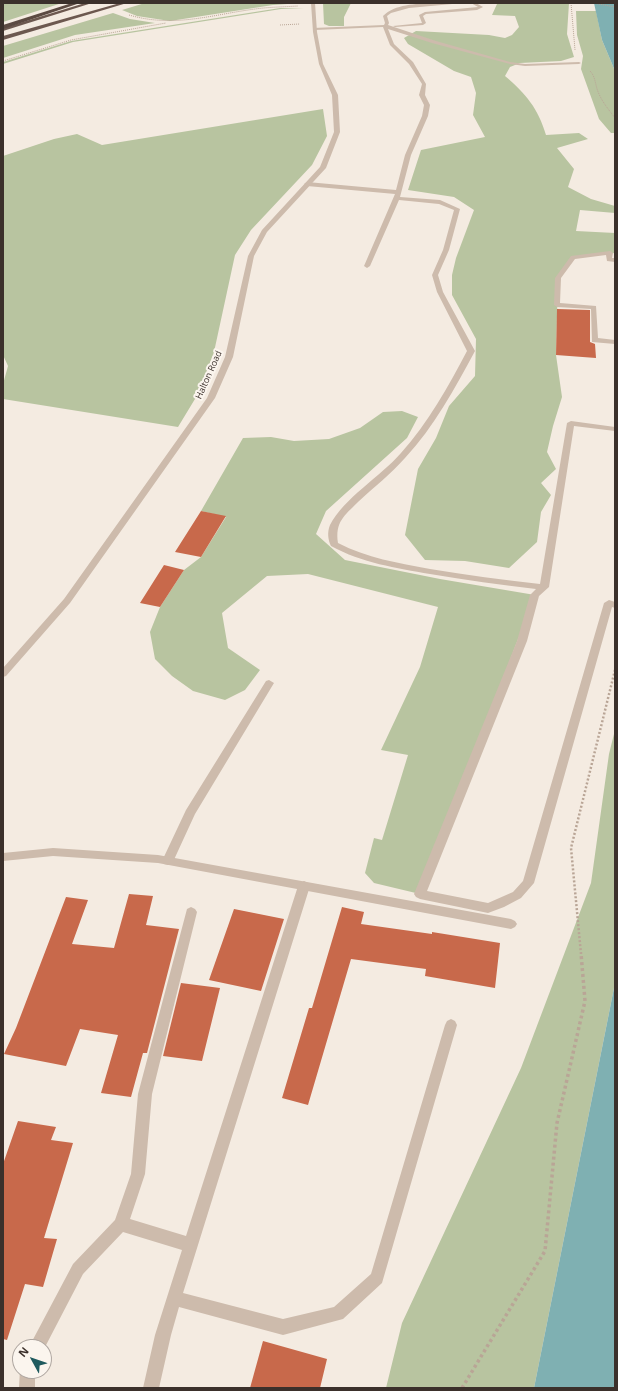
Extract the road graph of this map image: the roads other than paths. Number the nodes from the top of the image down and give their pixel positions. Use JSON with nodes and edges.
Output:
{"nodes":[{"id":1,"x":77,"y":3,"type":"edge"},
{"id":2,"x":90,"y":3,"type":"edge"},
{"id":3,"x":113,"y":3,"type":"edge"},
{"id":4,"x":125,"y":3,"type":"edge"},
{"id":5,"x":313,"y":3,"type":"edge"},
{"id":6,"x":461,"y":3,"type":"edge"},
{"id":7,"x":473,"y":3,"type":"edge"},
{"id":8,"x":315,"y":26,"type":"junction"},
{"id":9,"x":385,"y":26,"type":"junction"},
{"id":10,"x":3,"y":27,"type":"edge"},
{"id":11,"x":3,"y":30,"type":"edge"},
{"id":12,"x":3,"y":38,"type":"edge"},
{"id":13,"x":579,"y":63,"type":"dead end"},
{"id":14,"x":307,"y":184,"type":"junction"},
{"id":15,"x":398,"y":195,"type":"junction"},
{"id":16,"x":615,"y":260,"type":"edge"},
{"id":17,"x":367,"y":266,"type":"dead end"},
{"id":18,"x":615,"y":342,"type":"edge"},
{"id":19,"x":615,"y":429,"type":"edge"},
{"id":20,"x":544,"y":587,"type":"junction"},
{"id":21,"x":615,"y":605,"type":"edge"},
{"id":22,"x":3,"y":674,"type":"edge"},
{"id":23,"x":269,"y":683,"type":"dead end"},
{"id":24,"x":3,"y":857,"type":"edge"},
{"id":25,"x":168,"y":860,"type":"junction"},
{"id":26,"x":304,"y":886,"type":"junction"},
{"id":27,"x":191,"y":912,"type":"dead end"},
{"id":28,"x":511,"y":924,"type":"dead end"},
{"id":29,"x":451,"y":1025,"type":"dead end"},
{"id":30,"x":121,"y":1224,"type":"junction"},
{"id":31,"x":191,"y":1245,"type":"junction"},
{"id":32,"x":174,"y":1298,"type":"junction"},
{"id":33,"x":41,"y":1339,"type":"edge"},
{"id":34,"x":151,"y":1388,"type":"edge"}],
"edges":[{"from":1,"to":10,"type":"highway"},
{"from":2,"to":11,"type":"highway"},
{"from":3,"to":12,"type":"highway"},
{"from":4,"to":12,"type":"highway"},
{"from":5,"to":8,"type":"street","name":"Halton Road"},
{"from":6,"to":9,"type":"street"},
{"from":7,"to":9,"type":"street"},
{"from":8,"to":9,"type":"street"},
{"from":8,"to":14,"type":"street","name":"Halton Road"},
{"from":9,"to":13,"type":"street"},
{"from":9,"to":15,"type":"street"},
{"from":14,"to":15,"type":"street"},
{"from":14,"to":22,"type":"street","name":"Halton Road"},
{"from":15,"to":17,"type":"street"},
{"from":15,"to":20,"type":"street"},
{"from":16,"to":18,"type":"street"},
{"from":19,"to":20,"type":"street"},
{"from":20,"to":21,"type":"street"},
{"from":23,"to":25,"type":"street"},
{"from":24,"to":25,"type":"street"},
{"from":25,"to":26,"type":"street"},
{"from":26,"to":28,"type":"street"},
{"from":26,"to":31,"type":"street"},
{"from":27,"to":30,"type":"street"},
{"from":29,"to":32,"type":"street"},
{"from":30,"to":31,"type":"street"},
{"from":30,"to":33,"type":"street"},
{"from":31,"to":32,"type":"street"},
{"from":32,"to":34,"type":"street"}]}
